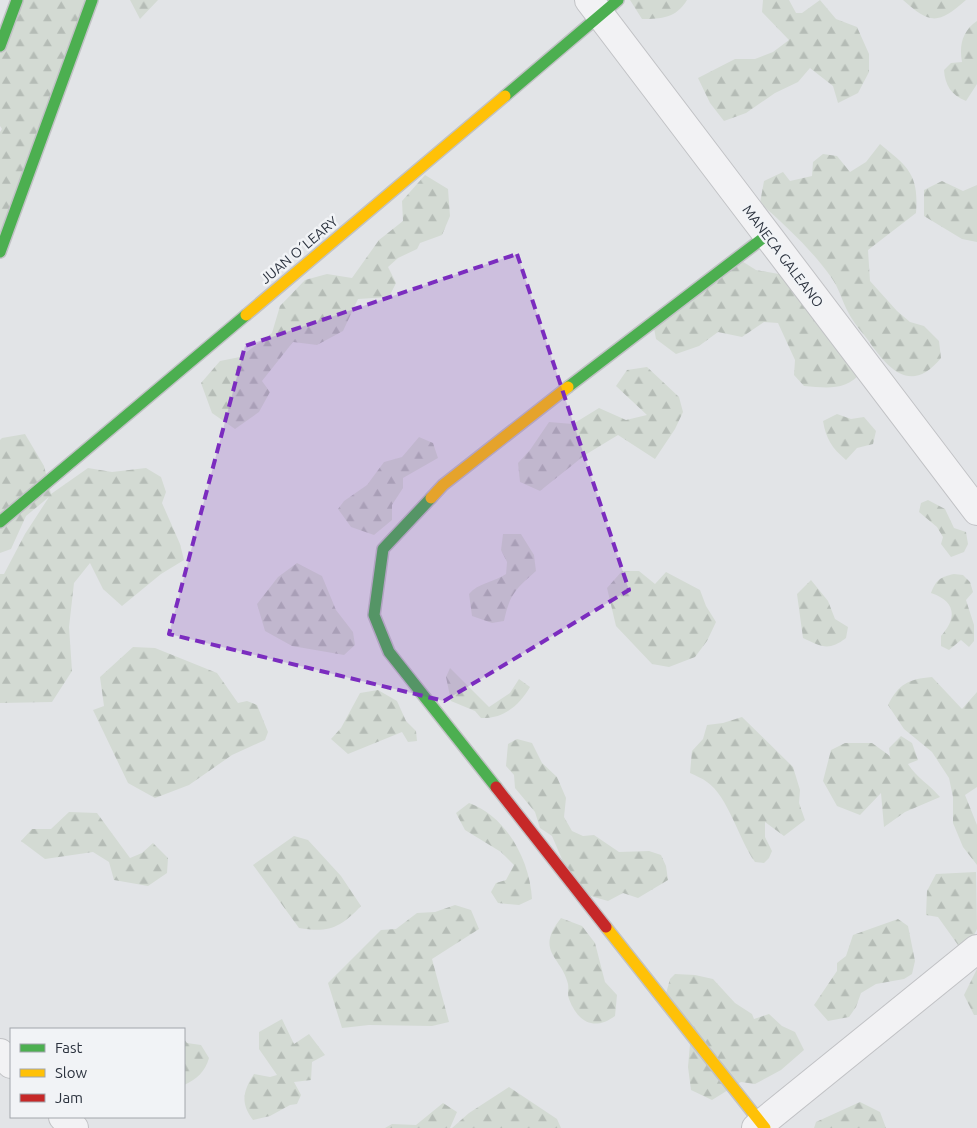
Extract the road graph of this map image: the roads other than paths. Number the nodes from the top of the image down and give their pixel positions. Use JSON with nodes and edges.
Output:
{"nodes":[{"id":1,"x":17,"y":0,"type":"edge"},
{"id":2,"x":92,"y":0,"type":"edge"},
{"id":3,"x":602,"y":5,"type":"edge"},
{"id":4,"x":0,"y":46,"type":"edge"},
{"id":5,"x":767,"y":235,"type":"junction"},
{"id":6,"x":0,"y":252,"type":"edge"},
{"id":7,"x":977,"y":511,"type":"edge"},
{"id":8,"x":0,"y":522,"type":"edge"},
{"id":9,"x":977,"y":949,"type":"edge"},
{"id":10,"x":0,"y":1053,"type":"edge"},
{"id":11,"x":10,"y":1063,"type":"edge"},
{"id":12,"x":64,"y":1118,"type":"edge"},
{"id":13,"x":761,"y":1126,"type":"edge"},
{"id":14,"x":74,"y":1128,"type":"edge"}],
"edges":[{"from":1,"to":4,"type":"street"},
{"from":2,"to":6,"type":"street"},
{"from":3,"to":5,"type":"street","name":"MANECA GALEANO"},
{"from":3,"to":8,"type":"street","name":"JUAN O´LEARY"},
{"from":5,"to":7,"type":"street","name":"MANECA GALEANO"},
{"from":5,"to":13,"type":"street"},
{"from":9,"to":13,"type":"street"},
{"from":10,"to":11,"type":"street"},
{"from":12,"to":14,"type":"street"}]}
